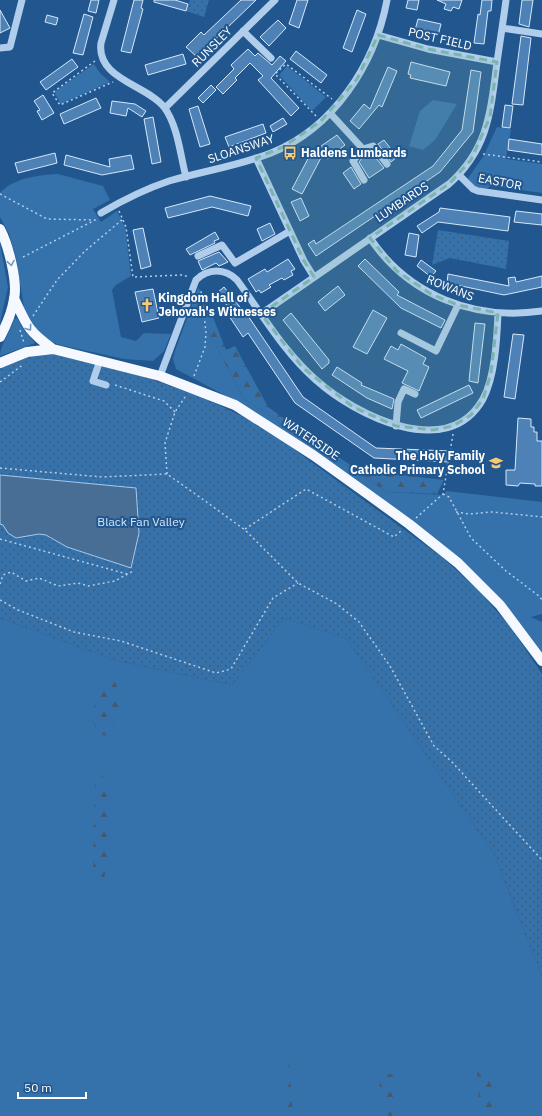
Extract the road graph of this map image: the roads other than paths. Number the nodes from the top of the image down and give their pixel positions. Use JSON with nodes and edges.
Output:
{"nodes":[{"id":1,"x":22,"y":0,"type":"edge"},
{"id":2,"x":114,"y":0,"type":"edge"},
{"id":3,"x":275,"y":0,"type":"edge"},
{"id":4,"x":387,"y":0,"type":"edge"},
{"id":5,"x":506,"y":0,"type":"edge"},
{"id":6,"x":502,"y":28,"type":"junction"},
{"id":7,"x":243,"y":32,"type":"junction"},
{"id":8,"x":542,"y":34,"type":"edge"},
{"id":9,"x":378,"y":35,"type":"junction"},
{"id":10,"x":0,"y":48,"type":"edge"},
{"id":11,"x":270,"y":58,"type":"dead end"},
{"id":12,"x":497,"y":62,"type":"junction"},
{"id":13,"x":165,"y":108,"type":"junction"},
{"id":14,"x":330,"y":113,"type":"junction"},
{"id":15,"x":362,"y":149,"type":"junction"},
{"id":16,"x":256,"y":158,"type":"junction"},
{"id":17,"x":387,"y":164,"type":"dead end"},
{"id":18,"x":459,"y":175,"type":"junction"},
{"id":19,"x":186,"y":177,"type":"junction"},
{"id":20,"x":364,"y":180,"type":"dead end"},
{"id":21,"x":542,"y":200,"type":"edge"},
{"id":22,"x":101,"y":213,"type":"road end"},
{"id":23,"x":0,"y":229,"type":"edge"},
{"id":24,"x":290,"y":231,"type":"junction"},
{"id":25,"x":370,"y":238,"type":"junction"},
{"id":26,"x":198,"y":256,"type":"dead end"},
{"id":27,"x":314,"y":277,"type":"junction"},
{"id":28,"x":14,"y":298,"type":"junction"},
{"id":29,"x":458,"y":305,"type":"junction"},
{"id":30,"x":542,"y":310,"type":"edge"},
{"id":31,"x":498,"y":313,"type":"junction"},
{"id":32,"x":261,"y":314,"type":"junction"},
{"id":33,"x":401,"y":333,"type":"dead end"},
{"id":34,"x":0,"y":337,"type":"edge"},
{"id":35,"x":53,"y":349,"type":"junction"},
{"id":36,"x":100,"y":360,"type":"junction"},
{"id":37,"x":0,"y":363,"type":"edge"},
{"id":38,"x":160,"y":376,"type":"junction"},
{"id":39,"x":106,"y":386,"type":"road end"},
{"id":40,"x":415,"y":394,"type":"dead end"},
{"id":41,"x":396,"y":426,"type":"junction"},
{"id":42,"x":542,"y":660,"type":"edge"}],
"edges":[{"from":1,"to":10,"type":"street"},
{"from":2,"to":13,"type":"street"},
{"from":3,"to":7,"type":"street","name":"RUNSLEY"},
{"from":4,"to":9,"type":"street","name":"SLOANSWAY"},
{"from":5,"to":6,"type":"street","name":"LUMBARDS"},
{"from":6,"to":8,"type":"street"},
{"from":6,"to":12,"type":"street","name":"LUMBARDS"},
{"from":7,"to":11,"type":"street"},
{"from":7,"to":13,"type":"street","name":"RUNSLEY"},
{"from":9,"to":12,"type":"street","name":"POST FIELD"},
{"from":9,"to":14,"type":"street","name":"SLOANSWAY"},
{"from":12,"to":18,"type":"street","name":"LUMBARDS"},
{"from":13,"to":19,"type":"street"},
{"from":14,"to":15,"type":"street"},
{"from":14,"to":16,"type":"street","name":"SLOANSWAY"},
{"from":15,"to":17,"type":"street"},
{"from":15,"to":20,"type":"street"},
{"from":16,"to":19,"type":"street","name":"SLOANSWAY"},
{"from":16,"to":24,"type":"street"},
{"from":18,"to":21,"type":"street","name":"EASTOR"},
{"from":18,"to":25,"type":"street","name":"LUMBARDS"},
{"from":19,"to":22,"type":"street","name":"SLOANSWAY"},
{"from":23,"to":28,"type":"main road","one_way":true},
{"from":24,"to":26,"type":"street"},
{"from":24,"to":27,"type":"street"},
{"from":25,"to":27,"type":"street","name":"LUMBARDS"},
{"from":25,"to":29,"type":"street","name":"ROWANS"},
{"from":27,"to":32,"type":"street","name":"LUMBARDS"},
{"from":28,"to":34,"type":"main road"},
{"from":28,"to":35,"type":"main road","name":"WATERSIDE","one_way":true},
{"from":29,"to":31,"type":"street","name":"ROWANS"},
{"from":29,"to":33,"type":"street"},
{"from":30,"to":31,"type":"street","name":"ROWANS"},
{"from":31,"to":41,"type":"street"},
{"from":32,"to":38,"type":"street"},
{"from":32,"to":41,"type":"street"},
{"from":35,"to":36,"type":"main road","name":"WATERSIDE"},
{"from":35,"to":37,"type":"main road","name":"WATERSIDE"},
{"from":36,"to":38,"type":"main road","name":"WATERSIDE"},
{"from":36,"to":39,"type":"street"},
{"from":38,"to":42,"type":"main road","name":"WATERSIDE"},
{"from":40,"to":41,"type":"street"}]}
